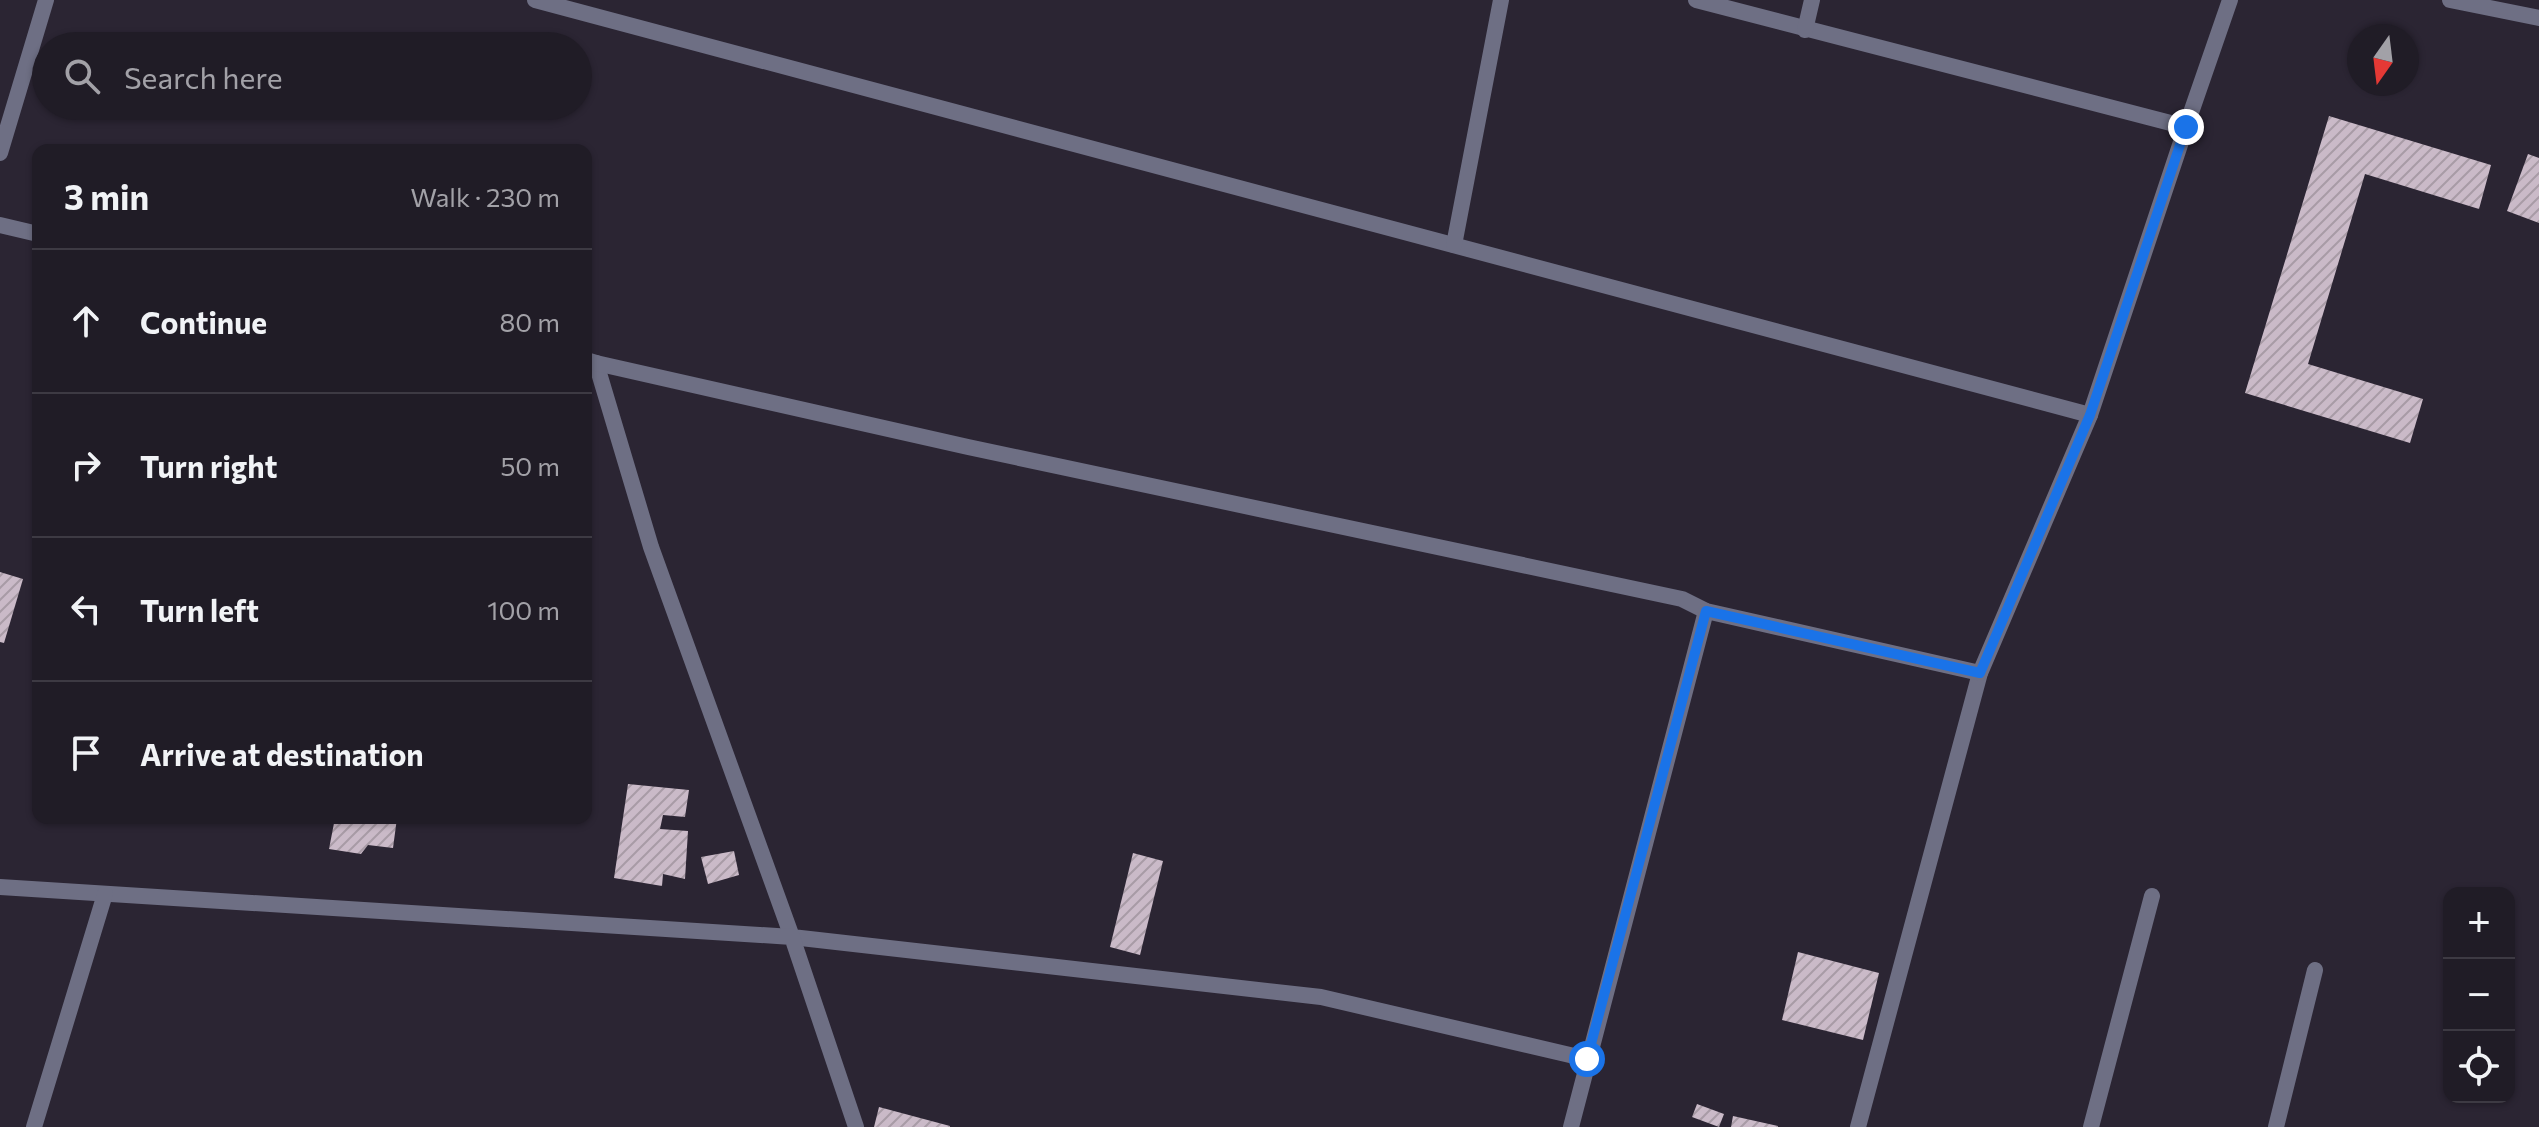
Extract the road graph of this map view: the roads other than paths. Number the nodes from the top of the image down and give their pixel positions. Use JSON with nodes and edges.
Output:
{"nodes":[{"id":1,"x":46,"y":0,"type":"edge"},
{"id":2,"x":535,"y":0,"type":"edge"},
{"id":3,"x":1501,"y":0,"type":"edge"},
{"id":4,"x":1696,"y":0,"type":"edge"},
{"id":5,"x":1812,"y":0,"type":"edge"},
{"id":6,"x":2230,"y":0,"type":"edge"},
{"id":7,"x":2450,"y":0,"type":"edge"},
{"id":8,"x":2539,"y":18,"type":"edge"},
{"id":9,"x":1805,"y":30,"type":"junction"},
{"id":10,"x":36,"y":32,"type":"edge"},
{"id":11,"x":32,"y":47,"type":"edge"},
{"id":12,"x":2186,"y":127,"type":"junction"},
{"id":13,"x":0,"y":153,"type":"edge"},
{"id":14,"x":0,"y":225,"type":"edge"},
{"id":15,"x":32,"y":233,"type":"edge"},
{"id":16,"x":1454,"y":245,"type":"junction"},
{"id":17,"x":592,"y":361,"type":"edge"},
{"id":18,"x":592,"y":364,"type":"edge"},
{"id":19,"x":2090,"y":415,"type":"junction"},
{"id":20,"x":1706,"y":611,"type":"junction"},
{"id":21,"x":1980,"y":673,"type":"junction"},
{"id":22,"x":0,"y":887,"type":"edge"},
{"id":23,"x":105,"y":894,"type":"junction"},
{"id":24,"x":2152,"y":896,"type":"dead end"},
{"id":25,"x":792,"y":937,"type":"junction"},
{"id":26,"x":2315,"y":970,"type":"dead end"},
{"id":27,"x":1587,"y":1059,"type":"junction"},
{"id":28,"x":34,"y":1127,"type":"edge"},
{"id":29,"x":856,"y":1127,"type":"edge"},
{"id":30,"x":1571,"y":1127,"type":"edge"},
{"id":31,"x":1858,"y":1127,"type":"edge"},
{"id":32,"x":2091,"y":1127,"type":"edge"},
{"id":33,"x":2276,"y":1127,"type":"edge"}],
"edges":[{"from":1,"to":10,"type":"street"},
{"from":2,"to":16,"type":"street"},
{"from":3,"to":16,"type":"street"},
{"from":4,"to":9,"type":"street"},
{"from":5,"to":9,"type":"street"},
{"from":6,"to":12,"type":"street"},
{"from":7,"to":8,"type":"street"},
{"from":9,"to":12,"type":"street"},
{"from":11,"to":13,"type":"street"},
{"from":12,"to":19,"type":"street"},
{"from":14,"to":15,"type":"street"},
{"from":16,"to":19,"type":"street"},
{"from":17,"to":20,"type":"street"},
{"from":18,"to":25,"type":"street"},
{"from":19,"to":21,"type":"street"},
{"from":20,"to":21,"type":"street"},
{"from":20,"to":27,"type":"street"},
{"from":21,"to":31,"type":"street"},
{"from":22,"to":23,"type":"street"},
{"from":23,"to":25,"type":"street"},
{"from":23,"to":28,"type":"street"},
{"from":24,"to":32,"type":"street"},
{"from":25,"to":27,"type":"street"},
{"from":25,"to":29,"type":"street"},
{"from":26,"to":33,"type":"street"},
{"from":27,"to":30,"type":"street"}]}
